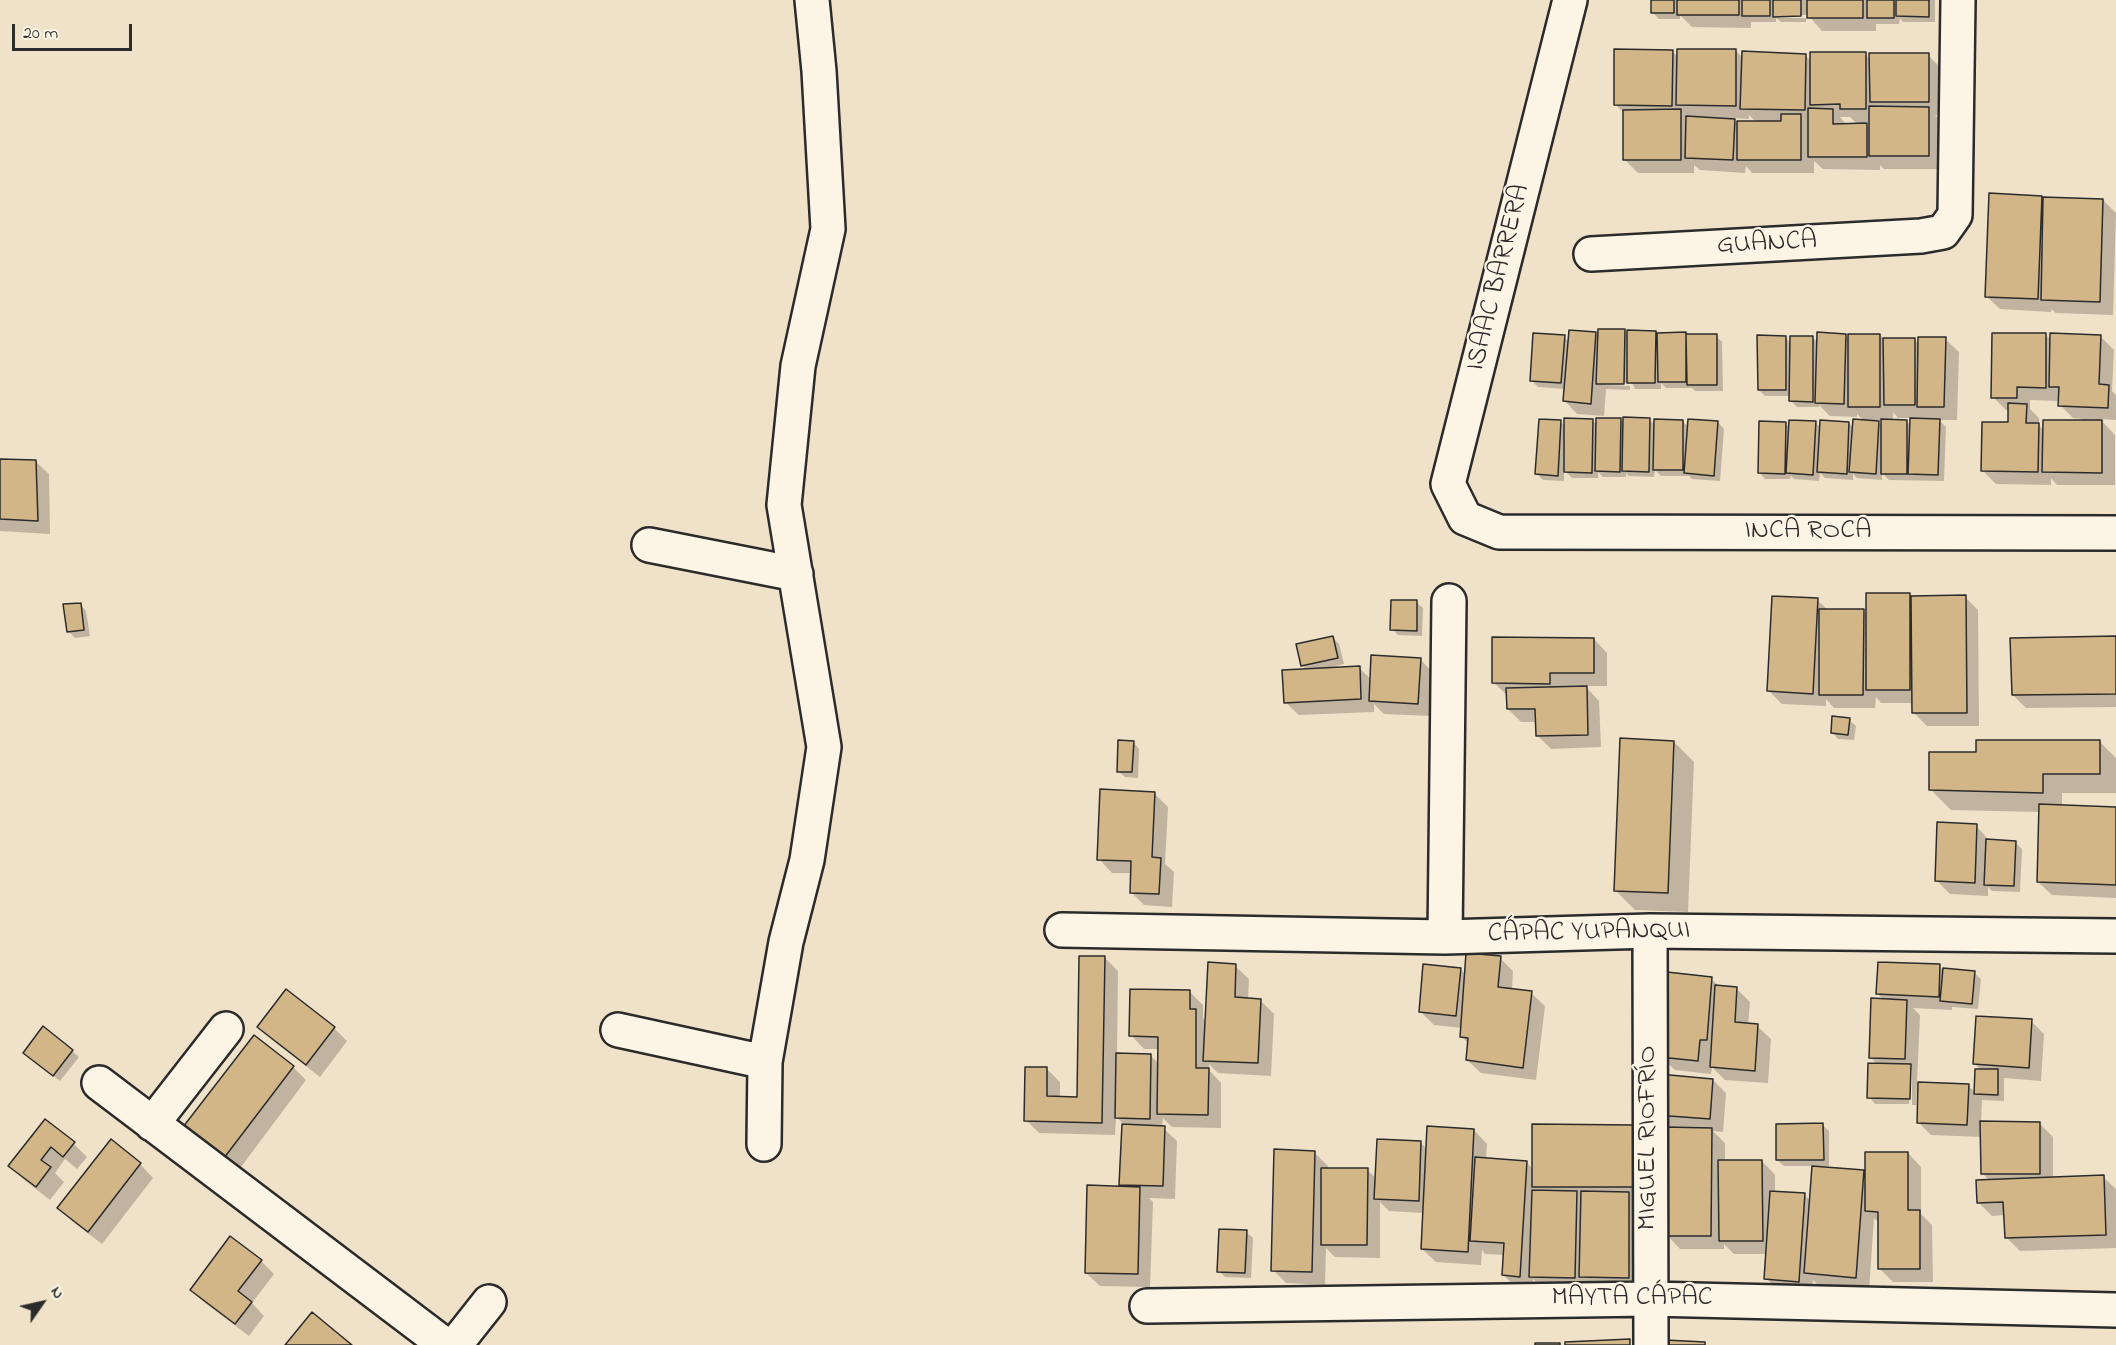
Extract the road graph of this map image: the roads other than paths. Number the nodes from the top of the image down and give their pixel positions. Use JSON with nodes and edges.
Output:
{"nodes":[{"id":1,"x":812,"y":0,"type":"edge"},
{"id":2,"x":1570,"y":0,"type":"edge"},
{"id":3,"x":1958,"y":0,"type":"edge"},
{"id":4,"x":1591,"y":254,"type":"dead end"},
{"id":5,"x":1499,"y":532,"type":"joint"},
{"id":6,"x":2116,"y":533,"type":"edge"},
{"id":7,"x":649,"y":545,"type":"dead end"},
{"id":8,"x":796,"y":574,"type":"junction"},
{"id":9,"x":1449,"y":601,"type":"dead end"},
{"id":10,"x":1062,"y":930,"type":"dead end"},
{"id":11,"x":1650,"y":931,"type":"junction"},
{"id":12,"x":2116,"y":936,"type":"edge"},
{"id":13,"x":1445,"y":937,"type":"junction"},
{"id":14,"x":226,"y":1029,"type":"dead end"},
{"id":15,"x":618,"y":1030,"type":"dead end"},
{"id":16,"x":765,"y":1062,"type":"junction"},
{"id":17,"x":99,"y":1083,"type":"dead end"},
{"id":18,"x":152,"y":1124,"type":"junction"},
{"id":19,"x":764,"y":1144,"type":"dead end"},
{"id":20,"x":1651,"y":1299,"type":"junction"},
{"id":21,"x":489,"y":1302,"type":"dead end"},
{"id":22,"x":1148,"y":1306,"type":"dead end"},
{"id":23,"x":2116,"y":1310,"type":"edge"},
{"id":24,"x":445,"y":1345,"type":"edge"},
{"id":25,"x":455,"y":1345,"type":"edge"},
{"id":26,"x":1651,"y":1345,"type":"edge"}],
"edges":[{"from":1,"to":8,"type":"street"},
{"from":2,"to":5,"type":"street","name":"ISAAC BARRERA"},
{"from":3,"to":4,"type":"street","name":"GUANCA"},
{"from":5,"to":6,"type":"street","name":"INCA ROCA"},
{"from":7,"to":8,"type":"street"},
{"from":8,"to":16,"type":"street"},
{"from":9,"to":13,"type":"street"},
{"from":10,"to":13,"type":"street","name":"CÁPAC YUPANQUI"},
{"from":11,"to":12,"type":"street","name":"CÁPAC YUPANQUI"},
{"from":11,"to":13,"type":"street","name":"CÁPAC YUPANQUI"},
{"from":11,"to":20,"type":"street","name":"MIGUEL RIOFRÍO"},
{"from":14,"to":18,"type":"street"},
{"from":15,"to":16,"type":"street"},
{"from":16,"to":19,"type":"street"},
{"from":17,"to":18,"type":"street"},
{"from":18,"to":24,"type":"street"},
{"from":20,"to":22,"type":"street","name":"MAYTA CÁPAC"},
{"from":20,"to":23,"type":"street","name":"MAYTA CÁPAC"},
{"from":20,"to":26,"type":"street","name":"MIGUEL RIOFRÍO"},
{"from":21,"to":25,"type":"street"}]}
